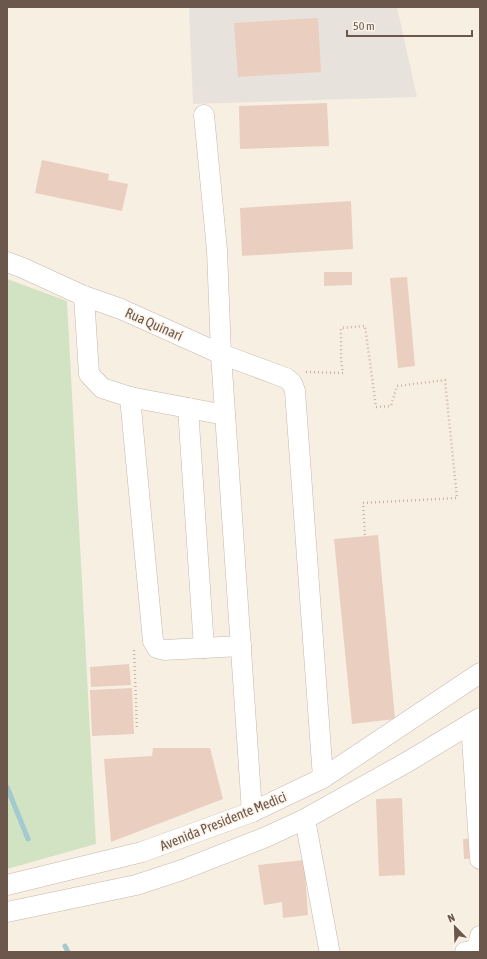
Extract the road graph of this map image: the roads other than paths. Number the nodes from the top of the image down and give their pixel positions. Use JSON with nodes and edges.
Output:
{"nodes":[{"id":1,"x":204,"y":115,"type":"dead end"},
{"id":2,"x":7,"y":262,"type":"edge"},
{"id":3,"x":84,"y":296,"type":"junction"},
{"id":4,"x":221,"y":354,"type":"junction"},
{"id":5,"x":130,"y":396,"type":"junction"},
{"id":6,"x":188,"y":408,"type":"junction"},
{"id":7,"x":225,"y":415,"type":"junction"},
{"id":8,"x":241,"y":646,"type":"junction"},
{"id":9,"x":204,"y":648,"type":"junction"},
{"id":10,"x":480,"y":673,"type":"edge"},
{"id":11,"x":475,"y":721,"type":"edge"},
{"id":12,"x":323,"y":778,"type":"junction"},
{"id":13,"x":252,"y":812,"type":"junction"},
{"id":14,"x":305,"y":819,"type":"junction"},
{"id":15,"x":480,"y":859,"type":"edge"},
{"id":16,"x":36,"y":878,"type":"junction"},
{"id":17,"x":7,"y":885,"type":"edge"},
{"id":18,"x":44,"y":905,"type":"junction"},
{"id":19,"x":7,"y":912,"type":"edge"},
{"id":20,"x":480,"y":936,"type":"edge"},
{"id":21,"x":329,"y":949,"type":"dead end"},
{"id":22,"x":465,"y":952,"type":"edge"}],
"edges":[{"from":1,"to":4,"type":"street"},
{"from":2,"to":3,"type":"street","name":"Rua Quinarí"},
{"from":3,"to":4,"type":"street","name":"Rua Quinarí"},
{"from":3,"to":5,"type":"street"},
{"from":4,"to":7,"type":"street"},
{"from":4,"to":12,"type":"street","name":"Rua Quinarí"},
{"from":5,"to":6,"type":"street"},
{"from":5,"to":9,"type":"street"},
{"from":6,"to":7,"type":"street"},
{"from":6,"to":9,"type":"street"},
{"from":7,"to":8,"type":"street"},
{"from":8,"to":9,"type":"street"},
{"from":8,"to":13,"type":"street"},
{"from":10,"to":12,"type":"street","name":"Avenida Presidente Medici"},
{"from":11,"to":14,"type":"street","name":"Avenida Presidente Medici"},
{"from":11,"to":15,"type":"street"},
{"from":12,"to":13,"type":"street","name":"Avenida Presidente Medici"},
{"from":13,"to":16,"type":"street","name":"Avenida Presidente Medici"},
{"from":14,"to":18,"type":"street","name":"Avenida Presidente Medici"},
{"from":14,"to":21,"type":"street"},
{"from":16,"to":17,"type":"street","name":"Avenida Presidente Medici"},
{"from":16,"to":18,"type":"street"},
{"from":18,"to":19,"type":"street","name":"Avenida Presidente Medici"},
{"from":20,"to":22,"type":"street"}]}
